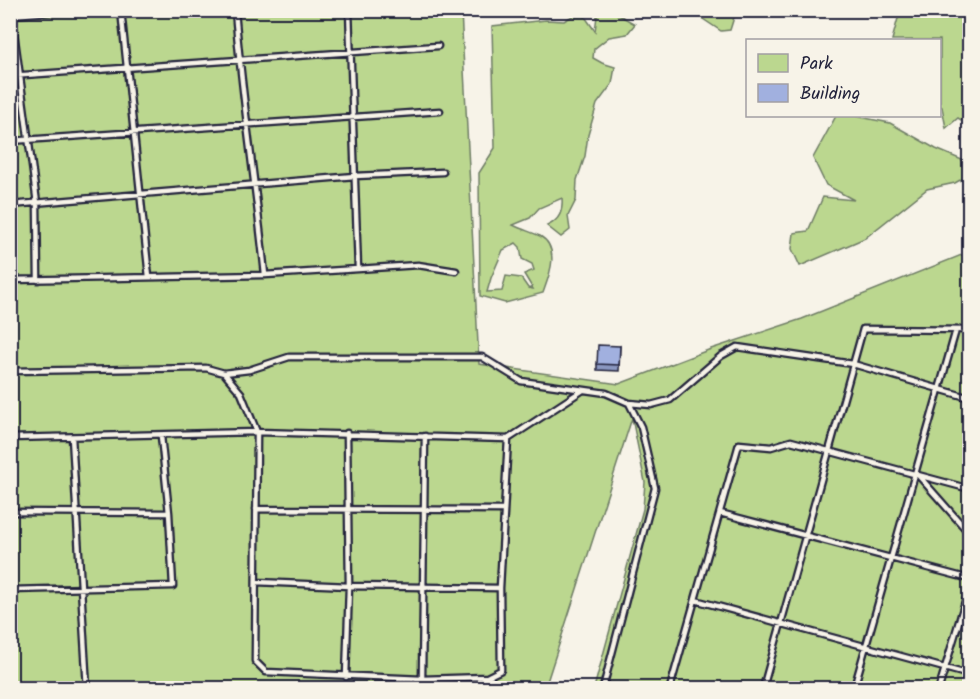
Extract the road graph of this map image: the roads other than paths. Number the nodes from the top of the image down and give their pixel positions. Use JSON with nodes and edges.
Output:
{"nodes":[{"id":1,"x":75,"y":10,"type":"edge"},
{"id":2,"x":121,"y":10,"type":"edge"},
{"id":3,"x":235,"y":10,"type":"edge"},
{"id":4,"x":349,"y":10,"type":"edge"},
{"id":5,"x":11,"y":13,"type":"edge"},
{"id":6,"x":438,"y":46,"type":"dead end"},
{"id":7,"x":351,"y":53,"type":"junction"},
{"id":8,"x":239,"y":60,"type":"junction"},
{"id":9,"x":127,"y":68,"type":"junction"},
{"id":10,"x":10,"y":76,"type":"edge"},
{"id":11,"x":20,"y":76,"type":"junction"},
{"id":12,"x":440,"y":111,"type":"dead end"},
{"id":13,"x":354,"y":117,"type":"junction"},
{"id":14,"x":247,"y":123,"type":"junction"},
{"id":15,"x":134,"y":132,"type":"junction"},
{"id":16,"x":28,"y":140,"type":"junction"},
{"id":17,"x":10,"y":141,"type":"edge"},
{"id":18,"x":442,"y":172,"type":"dead end"},
{"id":19,"x":355,"y":176,"type":"junction"},
{"id":20,"x":256,"y":184,"type":"junction"},
{"id":21,"x":140,"y":194,"type":"junction"},
{"id":22,"x":36,"y":203,"type":"junction"},
{"id":23,"x":10,"y":205,"type":"edge"},
{"id":24,"x":358,"y":269,"type":"junction"},
{"id":25,"x":456,"y":271,"type":"dead end"},
{"id":26,"x":265,"y":275,"type":"junction"},
{"id":27,"x":149,"y":277,"type":"junction"},
{"id":28,"x":10,"y":280,"type":"edge"},
{"id":29,"x":39,"y":280,"type":"junction"},
{"id":30,"x":956,"y":330,"type":"junction"},
{"id":31,"x":969,"y":330,"type":"edge"},
{"id":32,"x":853,"y":364,"type":"junction"},
{"id":33,"x":10,"y":370,"type":"edge"},
{"id":34,"x":224,"y":373,"type":"junction"},
{"id":35,"x":583,"y":390,"type":"junction"},
{"id":36,"x":938,"y":390,"type":"junction"},
{"id":37,"x":969,"y":398,"type":"edge"},
{"id":38,"x":629,"y":403,"type":"junction"},
{"id":39,"x":257,"y":432,"type":"junction"},
{"id":40,"x":347,"y":433,"type":"junction"},
{"id":41,"x":161,"y":435,"type":"junction"},
{"id":42,"x":425,"y":436,"type":"junction"},
{"id":43,"x":72,"y":437,"type":"junction"},
{"id":44,"x":10,"y":438,"type":"edge"},
{"id":45,"x":508,"y":439,"type":"junction"},
{"id":46,"x":828,"y":451,"type":"junction"},
{"id":47,"x":916,"y":475,"type":"junction"},
{"id":48,"x":969,"y":489,"type":"edge"},
{"id":49,"x":349,"y":508,"type":"junction"},
{"id":50,"x":256,"y":509,"type":"junction"},
{"id":51,"x":424,"y":510,"type":"junction"},
{"id":52,"x":503,"y":510,"type":"junction"},
{"id":53,"x":10,"y":512,"type":"edge"},
{"id":54,"x":77,"y":513,"type":"junction"},
{"id":55,"x":169,"y":513,"type":"junction"},
{"id":56,"x":720,"y":513,"type":"junction"},
{"id":57,"x":969,"y":534,"type":"edge"},
{"id":58,"x":806,"y":535,"type":"junction"},
{"id":59,"x":892,"y":557,"type":"junction"},
{"id":60,"x":969,"y":579,"type":"edge"},
{"id":61,"x":256,"y":582,"type":"junction"},
{"id":62,"x":969,"y":585,"type":"edge"},
{"id":63,"x":349,"y":586,"type":"junction"},
{"id":64,"x":423,"y":586,"type":"junction"},
{"id":65,"x":500,"y":588,"type":"junction"},
{"id":66,"x":80,"y":589,"type":"junction"},
{"id":67,"x":10,"y":590,"type":"edge"},
{"id":68,"x":695,"y":600,"type":"junction"},
{"id":69,"x":780,"y":624,"type":"junction"},
{"id":70,"x":945,"y":668,"type":"junction"},
{"id":71,"x":969,"y":675,"type":"edge"},
{"id":72,"x":346,"y":677,"type":"junction"},
{"id":73,"x":422,"y":678,"type":"junction"},
{"id":74,"x":87,"y":688,"type":"edge"},
{"id":75,"x":603,"y":688,"type":"edge"},
{"id":76,"x":670,"y":688,"type":"edge"},
{"id":77,"x":678,"y":688,"type":"edge"},
{"id":78,"x":763,"y":688,"type":"edge"},
{"id":79,"x":854,"y":688,"type":"edge"},
{"id":80,"x":939,"y":688,"type":"edge"}],
"edges":[{"from":1,"to":5,"type":"lane"},
{"from":2,"to":9,"type":"lane"},
{"from":3,"to":8,"type":"lane"},
{"from":4,"to":7,"type":"lane"},
{"from":5,"to":11,"type":"lane"},
{"from":6,"to":7,"type":"lane"},
{"from":7,"to":8,"type":"lane"},
{"from":7,"to":13,"type":"lane"},
{"from":8,"to":9,"type":"lane"},
{"from":8,"to":14,"type":"lane"},
{"from":9,"to":11,"type":"lane"},
{"from":9,"to":15,"type":"lane"},
{"from":10,"to":11,"type":"lane"},
{"from":11,"to":16,"type":"lane"},
{"from":12,"to":13,"type":"lane"},
{"from":13,"to":14,"type":"lane"},
{"from":13,"to":19,"type":"lane"},
{"from":14,"to":15,"type":"lane"},
{"from":14,"to":20,"type":"lane"},
{"from":15,"to":16,"type":"lane"},
{"from":15,"to":21,"type":"lane"},
{"from":16,"to":17,"type":"lane"},
{"from":16,"to":22,"type":"lane"},
{"from":18,"to":19,"type":"lane"},
{"from":19,"to":20,"type":"lane"},
{"from":19,"to":24,"type":"lane"},
{"from":20,"to":21,"type":"lane"},
{"from":20,"to":26,"type":"lane"},
{"from":21,"to":22,"type":"lane"},
{"from":21,"to":27,"type":"lane"},
{"from":22,"to":23,"type":"lane"},
{"from":22,"to":29,"type":"lane"},
{"from":24,"to":25,"type":"lane"},
{"from":24,"to":26,"type":"lane"},
{"from":26,"to":27,"type":"lane"},
{"from":27,"to":29,"type":"lane"},
{"from":28,"to":29,"type":"lane"},
{"from":30,"to":31,"type":"lane"},
{"from":30,"to":32,"type":"lane"},
{"from":30,"to":36,"type":"lane"},
{"from":32,"to":36,"type":"lane"},
{"from":32,"to":38,"type":"lane"},
{"from":32,"to":46,"type":"lane"},
{"from":33,"to":34,"type":"lane"},
{"from":34,"to":35,"type":"lane"},
{"from":34,"to":39,"type":"lane"},
{"from":35,"to":38,"type":"lane"},
{"from":35,"to":45,"type":"lane"},
{"from":36,"to":37,"type":"lane"},
{"from":36,"to":47,"type":"lane"},
{"from":38,"to":75,"type":"lane"},
{"from":39,"to":40,"type":"lane"},
{"from":39,"to":41,"type":"lane"},
{"from":39,"to":50,"type":"lane"},
{"from":40,"to":42,"type":"lane"},
{"from":40,"to":49,"type":"lane"},
{"from":41,"to":43,"type":"lane"},
{"from":41,"to":55,"type":"lane"},
{"from":42,"to":45,"type":"lane"},
{"from":42,"to":51,"type":"lane"},
{"from":43,"to":44,"type":"lane"},
{"from":43,"to":54,"type":"lane"},
{"from":45,"to":52,"type":"lane"},
{"from":46,"to":47,"type":"lane"},
{"from":46,"to":56,"type":"lane"},
{"from":46,"to":58,"type":"lane"},
{"from":47,"to":48,"type":"lane"},
{"from":47,"to":57,"type":"lane"},
{"from":47,"to":59,"type":"lane"},
{"from":49,"to":50,"type":"lane"},
{"from":49,"to":51,"type":"lane"},
{"from":49,"to":63,"type":"lane"},
{"from":50,"to":61,"type":"lane"},
{"from":51,"to":52,"type":"lane"},
{"from":51,"to":64,"type":"lane"},
{"from":52,"to":65,"type":"lane"},
{"from":53,"to":54,"type":"lane"},
{"from":54,"to":55,"type":"lane"},
{"from":54,"to":66,"type":"lane"},
{"from":55,"to":66,"type":"lane"},
{"from":56,"to":58,"type":"lane"},
{"from":56,"to":68,"type":"lane"},
{"from":58,"to":59,"type":"lane"},
{"from":58,"to":69,"type":"lane"},
{"from":59,"to":60,"type":"lane"},
{"from":59,"to":79,"type":"lane"},
{"from":61,"to":63,"type":"lane"},
{"from":61,"to":72,"type":"lane"},
{"from":62,"to":70,"type":"lane"},
{"from":63,"to":64,"type":"lane"},
{"from":63,"to":72,"type":"lane"},
{"from":64,"to":65,"type":"lane"},
{"from":64,"to":73,"type":"lane"},
{"from":65,"to":73,"type":"lane"},
{"from":66,"to":67,"type":"lane"},
{"from":66,"to":74,"type":"lane"},
{"from":68,"to":69,"type":"lane"},
{"from":68,"to":76,"type":"lane"},
{"from":69,"to":70,"type":"lane"},
{"from":69,"to":78,"type":"lane"},
{"from":70,"to":71,"type":"lane"},
{"from":70,"to":80,"type":"lane"},
{"from":72,"to":73,"type":"lane"},
{"from":76,"to":77,"type":"lane"}]}
